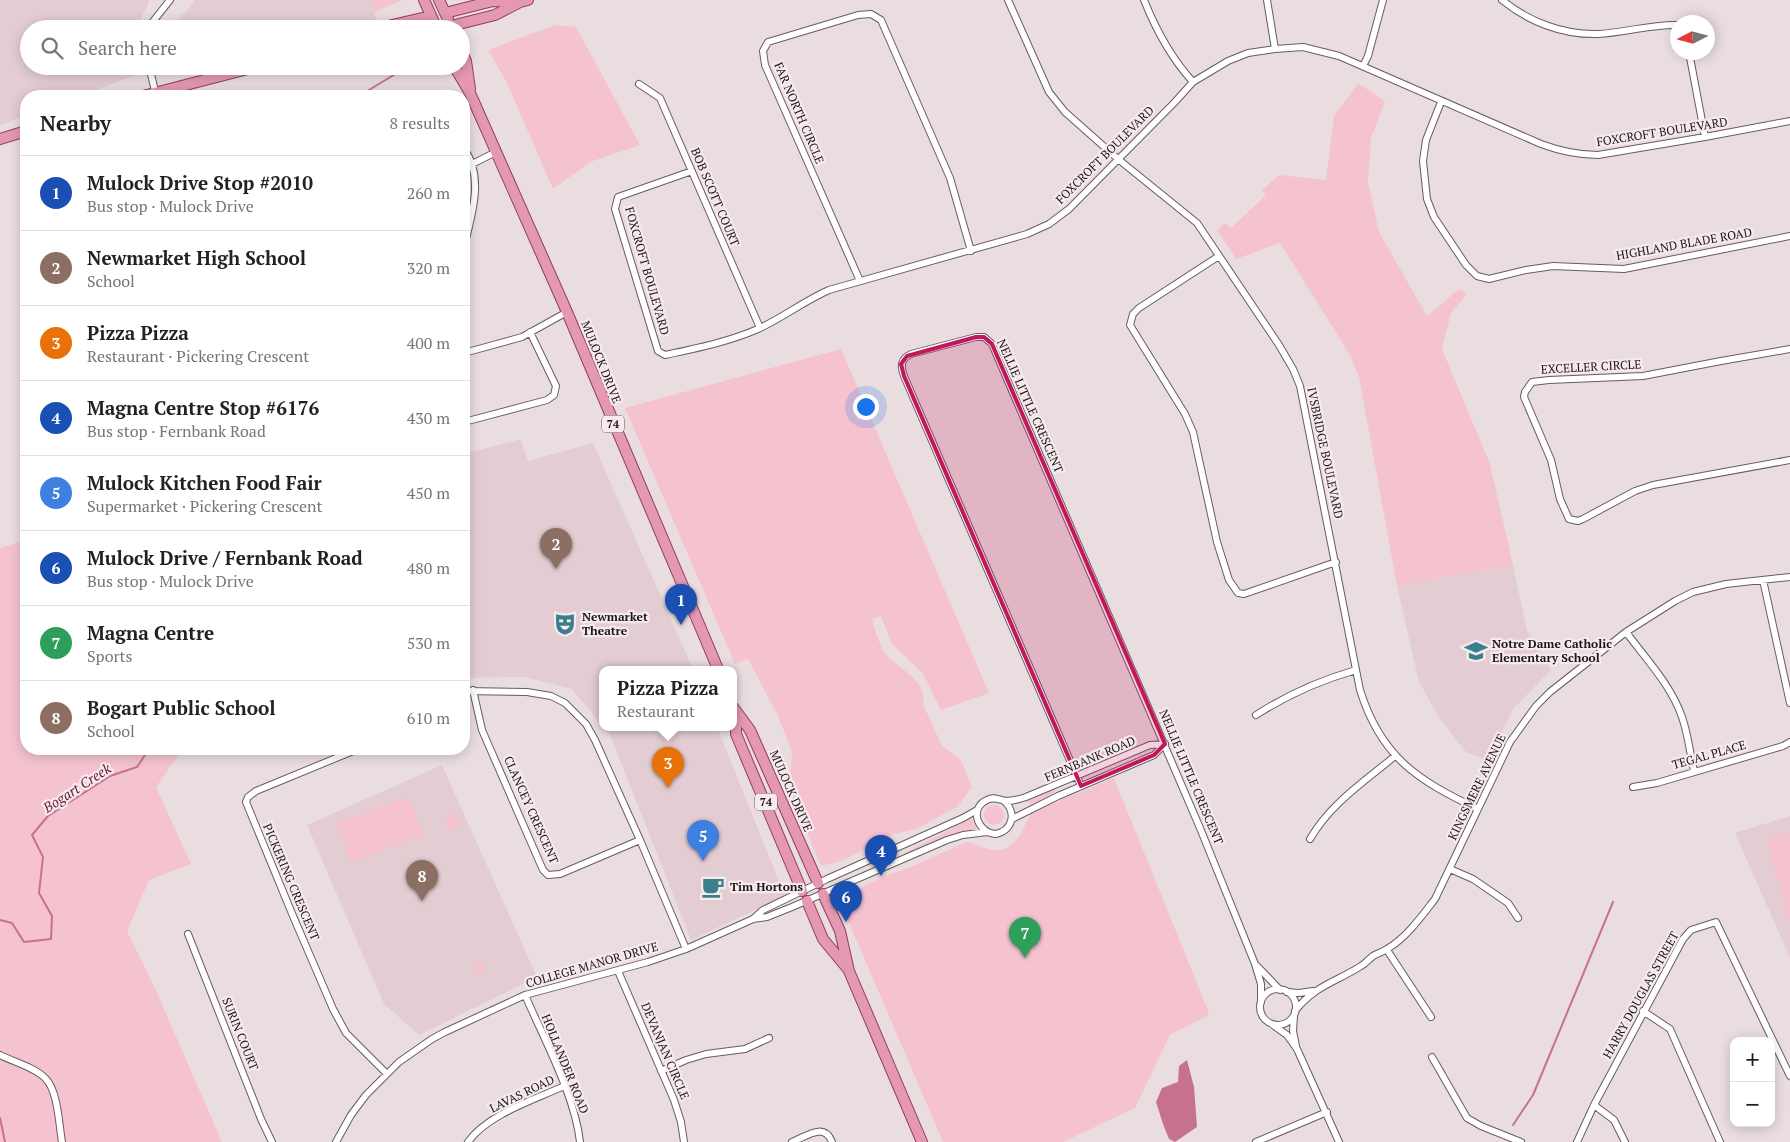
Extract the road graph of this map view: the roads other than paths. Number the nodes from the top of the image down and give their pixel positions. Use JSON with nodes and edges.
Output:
{"nodes":[{"id":1,"x":170,"y":0,"type":"edge"},
{"id":2,"x":424,"y":0,"type":"edge"},
{"id":3,"x":439,"y":0,"type":"edge"},
{"id":4,"x":1008,"y":0,"type":"edge"},
{"id":5,"x":1144,"y":0,"type":"edge"},
{"id":6,"x":1267,"y":0,"type":"edge"},
{"id":7,"x":1383,"y":0,"type":"edge"},
{"id":8,"x":1502,"y":0,"type":"edge"},
{"id":9,"x":524,"y":1,"type":"edge"},
{"id":10,"x":445,"y":13,"type":"junction"},
{"id":11,"x":431,"y":16,"type":"junction"},
{"id":12,"x":154,"y":20,"type":"edge"},
{"id":13,"x":415,"y":20,"type":"edge"},
{"id":14,"x":433,"y":20,"type":"edge"},
{"id":15,"x":448,"y":20,"type":"edge"},
{"id":16,"x":470,"y":22,"type":"edge"},
{"id":17,"x":1670,"y":26,"type":"edge"},
{"id":18,"x":1274,"y":49,"type":"junction"},
{"id":19,"x":1691,"y":60,"type":"edge"},
{"id":20,"x":1363,"y":66,"type":"junction"},
{"id":21,"x":151,"y":75,"type":"edge"},
{"id":22,"x":226,"y":75,"type":"edge"},
{"id":23,"x":459,"y":75,"type":"edge"},
{"id":24,"x":468,"y":75,"type":"edge"},
{"id":25,"x":1192,"y":82,"type":"junction"},
{"id":26,"x":639,"y":84,"type":"dead end"},
{"id":27,"x":155,"y":90,"type":"edge"},
{"id":28,"x":171,"y":90,"type":"edge"},
{"id":29,"x":468,"y":90,"type":"edge"},
{"id":30,"x":470,"y":90,"type":"edge"},
{"id":31,"x":470,"y":93,"type":"edge"},
{"id":32,"x":1441,"y":102,"type":"junction"},
{"id":33,"x":1790,"y":121,"type":"edge"},
{"id":34,"x":20,"y":133,"type":"edge"},
{"id":35,"x":1705,"y":137,"type":"junction"},
{"id":36,"x":0,"y":139,"type":"edge"},
{"id":37,"x":496,"y":152,"type":"junction"},
{"id":38,"x":1118,"y":159,"type":"junction"},
{"id":39,"x":470,"y":160,"type":"edge"},
{"id":40,"x":472,"y":164,"type":"junction"},
{"id":41,"x":692,"y":171,"type":"junction"},
{"id":42,"x":470,"y":216,"type":"edge"},
{"id":43,"x":1790,"y":236,"type":"edge"},
{"id":44,"x":971,"y":251,"type":"junction"},
{"id":45,"x":1219,"y":256,"type":"junction"},
{"id":46,"x":860,"y":281,"type":"junction"},
{"id":47,"x":567,"y":312,"type":"junction"},
{"id":48,"x":760,"y":328,"type":"junction"},
{"id":49,"x":530,"y":332,"type":"junction"},
{"id":50,"x":1790,"y":349,"type":"edge"},
{"id":51,"x":470,"y":351,"type":"edge"},
{"id":52,"x":470,"y":420,"type":"edge"},
{"id":53,"x":1790,"y":460,"type":"edge"},
{"id":54,"x":1336,"y":562,"type":"junction"},
{"id":55,"x":1790,"y":577,"type":"edge"},
{"id":56,"x":1763,"y":580,"type":"junction"},
{"id":57,"x":1626,"y":632,"type":"junction"},
{"id":58,"x":717,"y":666,"type":"edge"},
{"id":59,"x":1356,"y":670,"type":"junction"},
{"id":60,"x":470,"y":690,"type":"edge"},
{"id":61,"x":473,"y":690,"type":"junction"},
{"id":62,"x":1790,"y":703,"type":"edge"},
{"id":63,"x":737,"y":714,"type":"edge"},
{"id":64,"x":1256,"y":715,"type":"dead end"},
{"id":65,"x":736,"y":731,"type":"edge"},
{"id":66,"x":1790,"y":742,"type":"edge"},
{"id":67,"x":1165,"y":744,"type":"junction"},
{"id":68,"x":343,"y":755,"type":"edge"},
{"id":69,"x":1395,"y":756,"type":"junction"},
{"id":70,"x":1694,"y":771,"type":"junction"},
{"id":71,"x":1077,"y":776,"type":"junction"},
{"id":72,"x":1081,"y":786,"type":"junction"},
{"id":73,"x":1633,"y":787,"type":"dead end"},
{"id":74,"x":1004,"y":801,"type":"junction"},
{"id":75,"x":1478,"y":809,"type":"junction"},
{"id":76,"x":978,"y":810,"type":"junction"},
{"id":77,"x":1012,"y":819,"type":"junction"},
{"id":78,"x":987,"y":832,"type":"junction"},
{"id":79,"x":1310,"y":839,"type":"dead end"},
{"id":80,"x":640,"y":840,"type":"junction"},
{"id":81,"x":1450,"y":869,"type":"junction"},
{"id":82,"x":818,"y":883,"type":"junction"},
{"id":83,"x":802,"y":891,"type":"junction"},
{"id":84,"x":823,"y":894,"type":"junction"},
{"id":85,"x":807,"y":901,"type":"junction"},
{"id":86,"x":1518,"y":918,"type":"dead end"},
{"id":87,"x":754,"y":920,"type":"junction"},
{"id":88,"x":188,"y":934,"type":"dead end"},
{"id":89,"x":686,"y":949,"type":"junction"},
{"id":90,"x":1387,"y":950,"type":"junction"},
{"id":91,"x":1255,"y":964,"type":"junction"},
{"id":92,"x":618,"y":971,"type":"junction"},
{"id":93,"x":849,"y":971,"type":"junction"},
{"id":94,"x":1284,"y":991,"type":"junction"},
{"id":95,"x":1314,"y":991,"type":"junction"},
{"id":96,"x":525,"y":995,"type":"junction"},
{"id":97,"x":1261,"y":1002,"type":"junction"},
{"id":98,"x":1644,"y":1011,"type":"junction"},
{"id":99,"x":1295,"y":1013,"type":"junction"},
{"id":100,"x":1431,"y":1016,"type":"dead end"},
{"id":101,"x":1273,"y":1025,"type":"junction"},
{"id":102,"x":769,"y":1038,"type":"dead end"},
{"id":103,"x":1297,"y":1049,"type":"junction"},
{"id":104,"x":0,"y":1055,"type":"edge"},
{"id":105,"x":1432,"y":1057,"type":"dead end"},
{"id":106,"x":661,"y":1071,"type":"junction"},
{"id":107,"x":387,"y":1074,"type":"junction"},
{"id":108,"x":1790,"y":1076,"type":"edge"},
{"id":109,"x":564,"y":1086,"type":"junction"},
{"id":110,"x":1594,"y":1105,"type":"junction"},
{"id":111,"x":1326,"y":1112,"type":"junction"},
{"id":112,"x":62,"y":1142,"type":"edge"},
{"id":113,"x":272,"y":1142,"type":"edge"},
{"id":114,"x":336,"y":1142,"type":"edge"},
{"id":115,"x":468,"y":1142,"type":"edge"},
{"id":116,"x":580,"y":1142,"type":"edge"},
{"id":117,"x":684,"y":1142,"type":"edge"},
{"id":118,"x":792,"y":1142,"type":"edge"},
{"id":119,"x":832,"y":1142,"type":"edge"},
{"id":120,"x":922,"y":1142,"type":"edge"},
{"id":121,"x":1256,"y":1142,"type":"edge"},
{"id":122,"x":1339,"y":1142,"type":"edge"},
{"id":123,"x":1521,"y":1142,"type":"edge"},
{"id":124,"x":1577,"y":1142,"type":"edge"},
{"id":125,"x":1625,"y":1142,"type":"edge"},
{"id":126,"x":1720,"y":1142,"type":"edge"}],
"edges":[{"from":1,"to":12,"type":"street"},
{"from":2,"to":11,"type":"main road"},
{"from":3,"to":10,"type":"main road"},
{"from":4,"to":38,"type":"street","name":"IVSBRIDGE BOULEVARD"},
{"from":5,"to":25,"type":"street"},
{"from":6,"to":18,"type":"street"},
{"from":7,"to":20,"type":"street"},
{"from":8,"to":17,"type":"street"},
{"from":9,"to":10,"type":"main road"},
{"from":9,"to":16,"type":"main road"},
{"from":10,"to":15,"type":"main road"},
{"from":11,"to":13,"type":"main road"},
{"from":11,"to":14,"type":"main road"},
{"from":18,"to":20,"type":"street","name":"FOXCROFT BOULEVARD"},
{"from":18,"to":25,"type":"street","name":"FOXCROFT BOULEVARD"},
{"from":19,"to":35,"type":"street"},
{"from":20,"to":32,"type":"street","name":"FOXCROFT BOULEVARD"},
{"from":21,"to":27,"type":"street"},
{"from":22,"to":28,"type":"main road"},
{"from":23,"to":29,"type":"main road","name":"MULOCK DRIVE","number":"74"},
{"from":24,"to":30,"type":"main road","name":"MULOCK DRIVE","number":"74"},
{"from":25,"to":38,"type":"street","name":"FOXCROFT BOULEVARD"},
{"from":26,"to":41,"type":"street","name":"BOB SCOTT COURT"},
{"from":31,"to":37,"type":"main road","name":"MULOCK DRIVE","number":"74"},
{"from":32,"to":35,"type":"street","name":"FOXCROFT BOULEVARD"},
{"from":32,"to":43,"type":"street","name":"HIGHLAND BLADE ROAD"},
{"from":33,"to":35,"type":"street","name":"FOXCROFT BOULEVARD"},
{"from":34,"to":36,"type":"main road"},
{"from":37,"to":40,"type":"street"},
{"from":37,"to":47,"type":"main road","name":"MULOCK DRIVE","number":"74"},
{"from":38,"to":44,"type":"street","name":"FOXCROFT BOULEVARD"},
{"from":38,"to":45,"type":"street","name":"IVSBRIDGE BOULEVARD"},
{"from":39,"to":40,"type":"street"},
{"from":40,"to":42,"type":"street"},
{"from":41,"to":48,"type":"street","name":"BOB SCOTT COURT"},
{"from":41,"to":48,"type":"street","name":"FOXCROFT BOULEVARD"},
{"from":44,"to":46,"type":"street","name":"FOXCROFT BOULEVARD"},
{"from":44,"to":46,"type":"street","name":"FAR NORTH CIRCLE"},
{"from":45,"to":54,"type":"street","name":"IVSBRIDGE BOULEVARD"},
{"from":45,"to":54,"type":"street"},
{"from":46,"to":48,"type":"street","name":"FOXCROFT BOULEVARD"},
{"from":47,"to":49,"type":"street"},
{"from":47,"to":58,"type":"main road","name":"MULOCK DRIVE","number":"74"},
{"from":49,"to":51,"type":"street"},
{"from":49,"to":52,"type":"street"},
{"from":50,"to":53,"type":"street","name":"EXCELLER CIRCLE"},
{"from":54,"to":59,"type":"street","name":"IVSBRIDGE BOULEVARD"},
{"from":55,"to":56,"type":"street","name":"KINGSMERE AVENUE"},
{"from":56,"to":57,"type":"street","name":"KINGSMERE AVENUE"},
{"from":56,"to":62,"type":"street"},
{"from":57,"to":70,"type":"street"},
{"from":57,"to":75,"type":"street","name":"KINGSMERE AVENUE"},
{"from":59,"to":64,"type":"street"},
{"from":59,"to":69,"type":"street","name":"IVSBRIDGE BOULEVARD"},
{"from":60,"to":61,"type":"street"},
{"from":61,"to":80,"type":"street"},
{"from":61,"to":80,"type":"street","name":"CLANCEY CRESCENT"},
{"from":63,"to":82,"type":"main road","name":"MULOCK DRIVE","number":"74"},
{"from":65,"to":83,"type":"main road","name":"MULOCK DRIVE","number":"74"},
{"from":66,"to":70,"type":"street","name":"TEGAL PLACE"},
{"from":67,"to":71,"type":"street","name":"FERNBANK ROAD"},
{"from":67,"to":71,"type":"street","name":"NELLIE LITTLE CRESCENT"},
{"from":67,"to":72,"type":"street","name":"FERNBANK ROAD"},
{"from":67,"to":91,"type":"street","name":"NELLIE LITTLE CRESCENT"},
{"from":68,"to":107,"type":"street","name":"PICKERING CRESCENT"},
{"from":69,"to":75,"type":"street","name":"IVSBRIDGE BOULEVARD"},
{"from":69,"to":79,"type":"street"},
{"from":70,"to":73,"type":"street","name":"TEGAL PLACE"},
{"from":71,"to":72,"type":"street","name":"NELLIE LITTLE CRESCENT"},
{"from":71,"to":74,"type":"street","name":"FERNBANK ROAD"},
{"from":72,"to":77,"type":"street","name":"FERNBANK ROAD"},
{"from":74,"to":76,"type":"street"},
{"from":74,"to":77,"type":"street"},
{"from":75,"to":81,"type":"street","name":"KINGSMERE AVENUE"},
{"from":76,"to":78,"type":"street"},
{"from":76,"to":82,"type":"street"},
{"from":77,"to":78,"type":"street"},
{"from":78,"to":84,"type":"street"},
{"from":80,"to":89,"type":"street"},
{"from":81,"to":86,"type":"street"},
{"from":81,"to":90,"type":"street","name":"KINGSMERE AVENUE"},
{"from":82,"to":83,"type":"street"},
{"from":83,"to":87,"type":"street","name":"COLLEGE MANOR DRIVE"},
{"from":84,"to":85,"type":"street","name":"COLLEGE MANOR DRIVE"},
{"from":84,"to":93,"type":"main road"},
{"from":85,"to":87,"type":"street","name":"COLLEGE MANOR DRIVE"},
{"from":85,"to":93,"type":"main road"},
{"from":87,"to":89,"type":"street","name":"COLLEGE MANOR DRIVE"},
{"from":88,"to":113,"type":"street","name":"SURIN COURT"},
{"from":89,"to":92,"type":"street","name":"COLLEGE MANOR DRIVE"},
{"from":90,"to":95,"type":"street","name":"KINGSMERE AVENUE"},
{"from":90,"to":100,"type":"street"},
{"from":91,"to":94,"type":"street","name":"NELLIE LITTLE CRESCENT"},
{"from":91,"to":97,"type":"street","name":"NELLIE LITTLE CRESCENT"},
{"from":92,"to":96,"type":"street","name":"COLLEGE MANOR DRIVE"},
{"from":92,"to":106,"type":"street","name":"DEVANJAN CIRCLE"},
{"from":93,"to":120,"type":"main road"},
{"from":94,"to":95,"type":"street","name":"KINGSMERE AVENUE"},
{"from":94,"to":97,"type":"street"},
{"from":94,"to":99,"type":"street"},
{"from":95,"to":99,"type":"street","name":"KINGSMERE AVENUE"},
{"from":96,"to":107,"type":"street","name":"COLLEGE MANOR DRIVE"},
{"from":96,"to":109,"type":"street","name":"HOLLANDER ROAD"},
{"from":97,"to":101,"type":"street"},
{"from":98,"to":108,"type":"street","name":"HARRY DOUGLAS STREET"},
{"from":98,"to":110,"type":"street","name":"HARRY DOUGLAS STREET"},
{"from":98,"to":126,"type":"street"},
{"from":99,"to":101,"type":"street"},
{"from":99,"to":103,"type":"street"},
{"from":101,"to":103,"type":"street"},
{"from":102,"to":106,"type":"street"},
{"from":103,"to":111,"type":"street"},
{"from":104,"to":112,"type":"street"},
{"from":105,"to":123,"type":"street"},
{"from":106,"to":117,"type":"street","name":"DEVANJAN CIRCLE"},
{"from":107,"to":114,"type":"street","name":"COLLEGE MANOR DRIVE"},
{"from":109,"to":115,"type":"street","name":"LAVAS ROAD"},
{"from":109,"to":116,"type":"street","name":"HOLLANDER ROAD"},
{"from":110,"to":124,"type":"street","name":"HARRY DOUGLAS STREET"},
{"from":110,"to":125,"type":"street"},
{"from":111,"to":121,"type":"street"},
{"from":111,"to":122,"type":"street"},
{"from":118,"to":119,"type":"street"}]}
